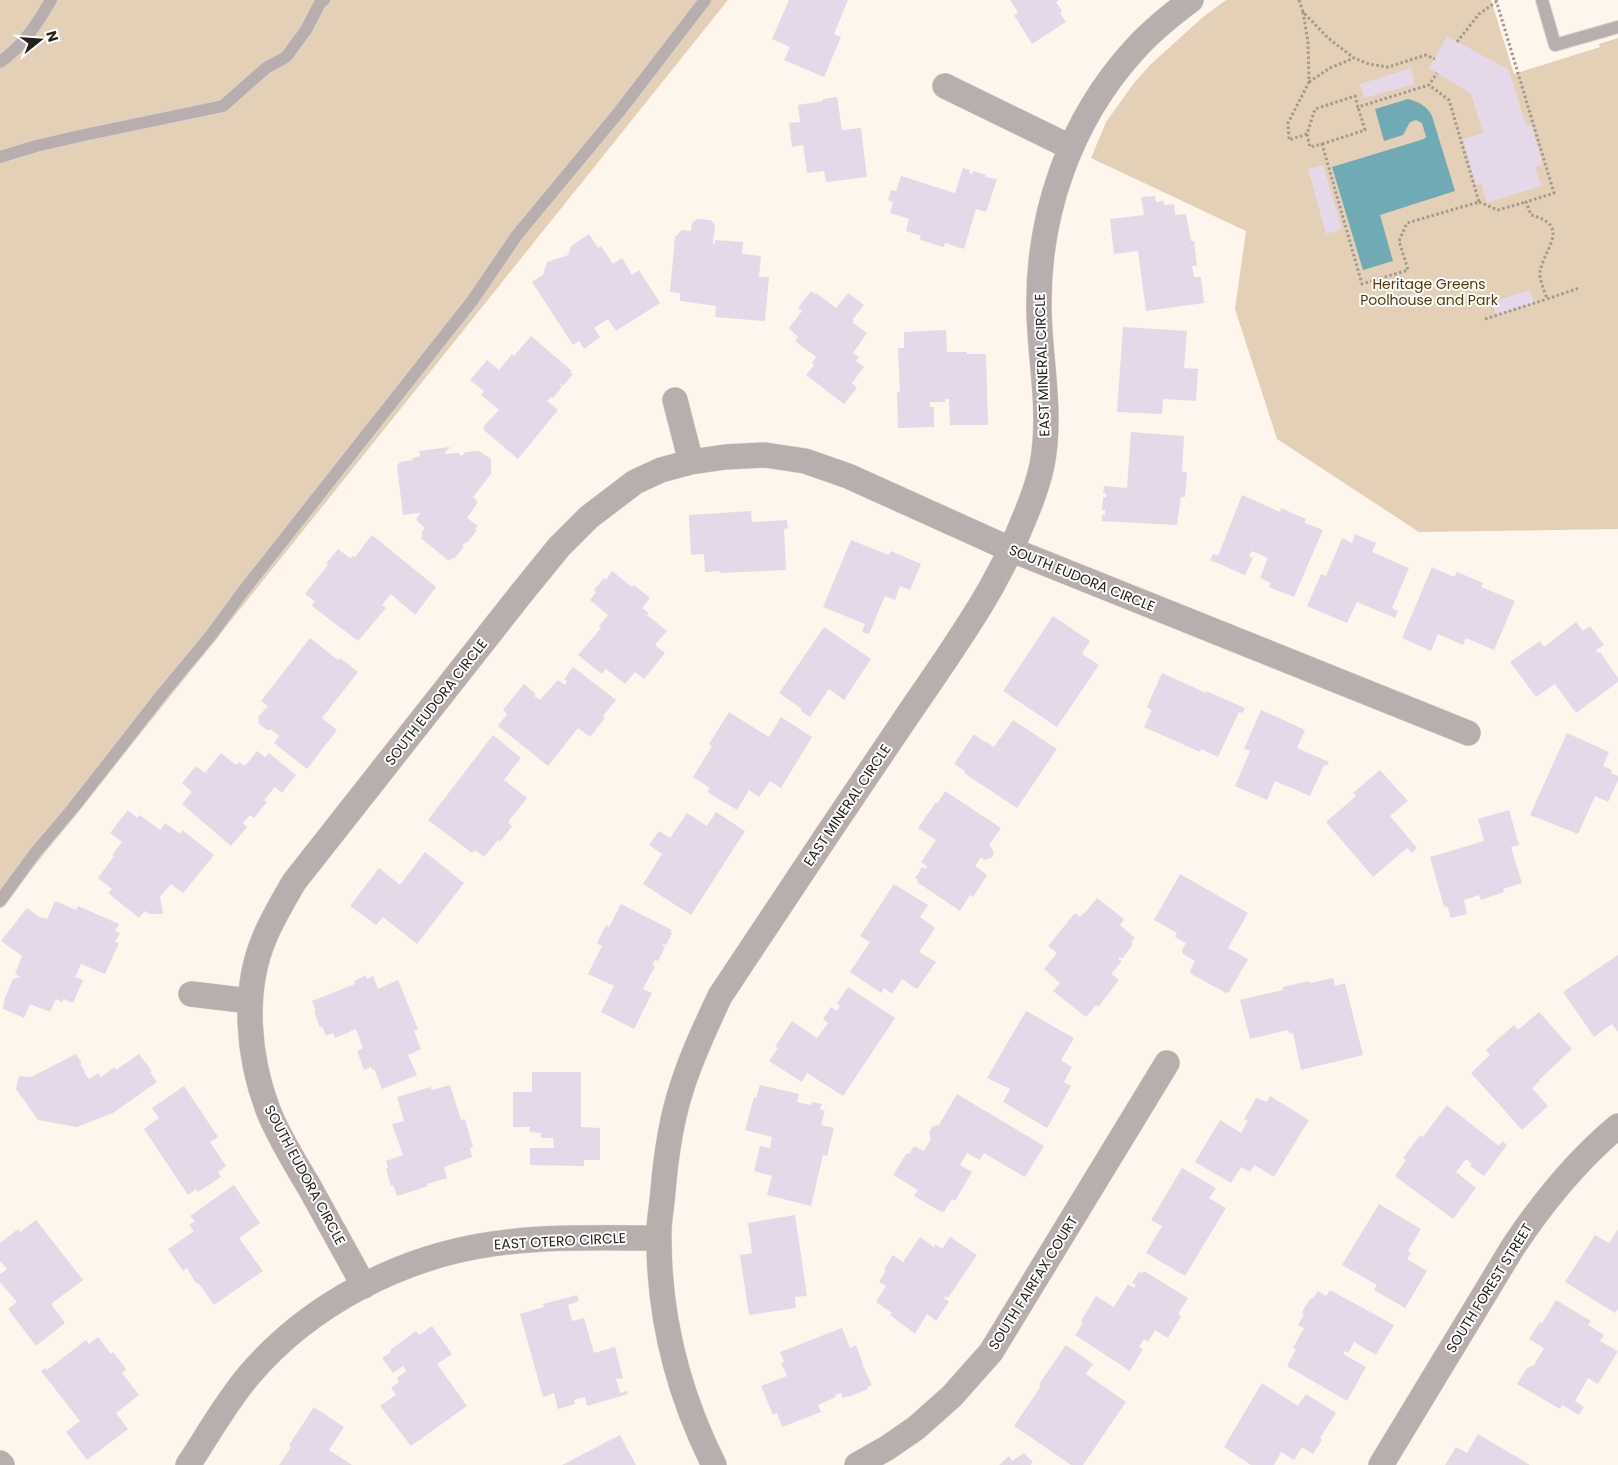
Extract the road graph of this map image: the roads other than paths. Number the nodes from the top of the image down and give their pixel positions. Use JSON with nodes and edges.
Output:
{"nodes":[{"id":1,"x":51,"y":0,"type":"edge"},
{"id":2,"x":324,"y":0,"type":"edge"},
{"id":3,"x":705,"y":0,"type":"edge"},
{"id":4,"x":1190,"y":0,"type":"edge"},
{"id":5,"x":1542,"y":0,"type":"edge"},
{"id":6,"x":1618,"y":27,"type":"edge"},
{"id":7,"x":0,"y":62,"type":"edge"},
{"id":8,"x":945,"y":86,"type":"dead end"},
{"id":9,"x":1070,"y":147,"type":"junction"},
{"id":10,"x":0,"y":157,"type":"edge"},
{"id":11,"x":675,"y":400,"type":"dead end"},
{"id":12,"x":691,"y":462,"type":"junction"},
{"id":13,"x":1012,"y":550,"type":"junction"},
{"id":14,"x":1468,"y":733,"type":"dead end"},
{"id":15,"x":0,"y":901,"type":"edge"},
{"id":16,"x":191,"y":994,"type":"dead end"},
{"id":17,"x":250,"y":1001,"type":"junction"},
{"id":18,"x":1167,"y":1063,"type":"dead end"},
{"id":19,"x":1618,"y":1126,"type":"edge"},
{"id":20,"x":658,"y":1238,"type":"junction"},
{"id":21,"x":364,"y":1286,"type":"junction"},
{"id":22,"x":188,"y":1465,"type":"edge"},
{"id":23,"x":714,"y":1465,"type":"edge"},
{"id":24,"x":857,"y":1465,"type":"edge"},
{"id":25,"x":1381,"y":1465,"type":"edge"}],
"edges":[{"from":1,"to":7,"type":"lane"},
{"from":2,"to":10,"type":"lane"},
{"from":3,"to":15,"type":"lane"},
{"from":4,"to":9,"type":"street","name":"EAST MINERAL CIRCLE"},
{"from":5,"to":6,"type":"lane"},
{"from":8,"to":9,"type":"street"},
{"from":9,"to":13,"type":"street","name":"EAST MINERAL CIRCLE"},
{"from":11,"to":12,"type":"street"},
{"from":12,"to":13,"type":"street","name":"SOUTH EUDORA CIRCLE"},
{"from":12,"to":17,"type":"street","name":"SOUTH EUDORA CIRCLE"},
{"from":13,"to":14,"type":"street","name":"SOUTH EUDORA CIRCLE"},
{"from":13,"to":20,"type":"street","name":"EAST MINERAL CIRCLE"},
{"from":16,"to":17,"type":"street"},
{"from":17,"to":21,"type":"street","name":"SOUTH EUDORA CIRCLE"},
{"from":18,"to":24,"type":"street","name":"SOUTH FAIRFAX COURT"},
{"from":19,"to":25,"type":"street","name":"SOUTH FOREST STREET"},
{"from":20,"to":21,"type":"street","name":"EAST OTERO CIRCLE"},
{"from":20,"to":23,"type":"street","name":"EAST MINERAL CIRCLE"},
{"from":21,"to":22,"type":"street","name":"EAST OTERO CIRCLE"}]}
